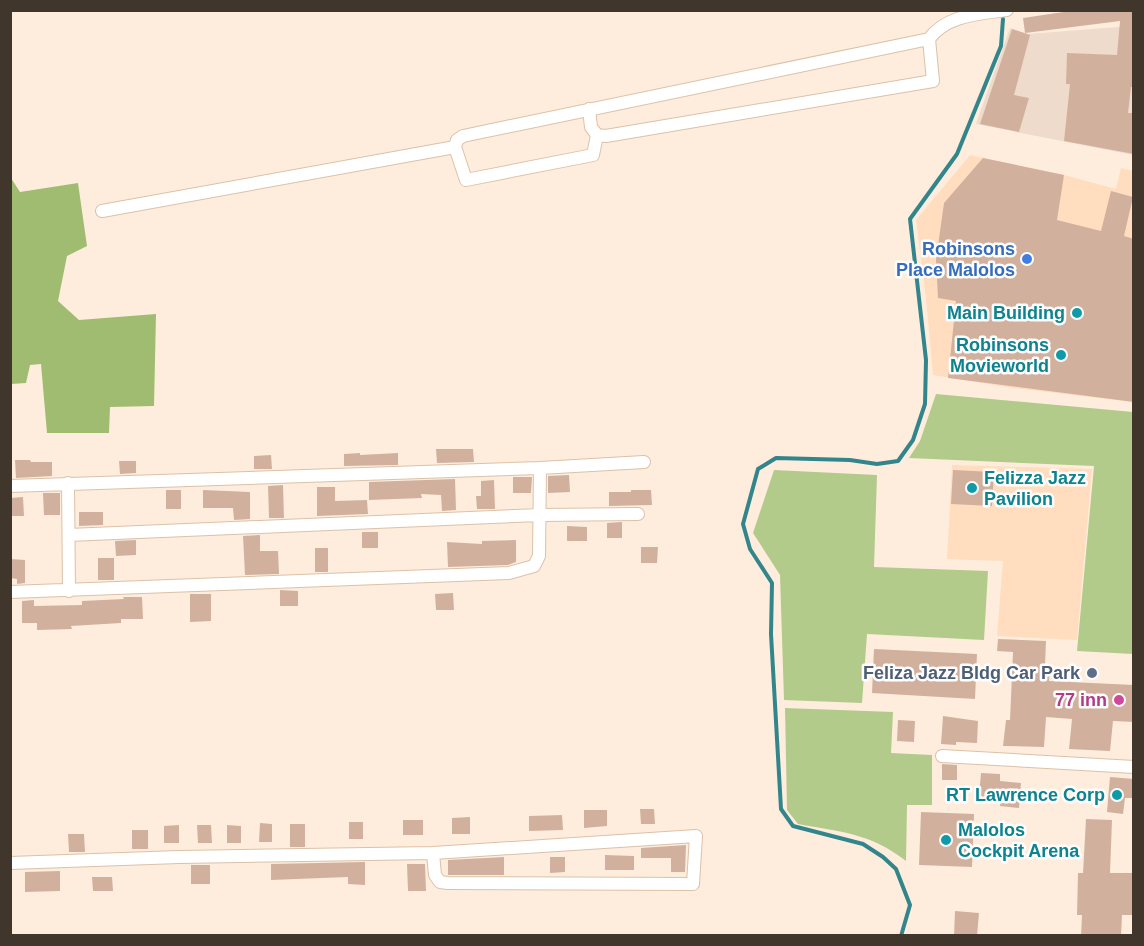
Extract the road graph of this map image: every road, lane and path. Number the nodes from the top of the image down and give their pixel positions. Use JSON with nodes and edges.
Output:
{"nodes":[{"id":1,"x":1007,"y":10,"type":"edge"},
{"id":2,"x":929,"y":39,"type":"junction"},
{"id":3,"x":589,"y":109,"type":"junction"},
{"id":4,"x":597,"y":135,"type":"junction"},
{"id":5,"x":455,"y":147,"type":"junction"},
{"id":6,"x":102,"y":211,"type":"dead end"},
{"id":7,"x":644,"y":462,"type":"dead end"},
{"id":8,"x":540,"y":468,"type":"junction"},
{"id":9,"x":68,"y":483,"type":"junction"},
{"id":10,"x":10,"y":486,"type":"edge"},
{"id":11,"x":638,"y":514,"type":"dead end"},
{"id":12,"x":540,"y":515,"type":"junction"},
{"id":13,"x":69,"y":534,"type":"junction"},
{"id":14,"x":69,"y":591,"type":"junction"},
{"id":15,"x":10,"y":592,"type":"edge"},
{"id":16,"x":942,"y":756,"type":"dead end"},
{"id":17,"x":1134,"y":767,"type":"edge"},
{"id":18,"x":433,"y":853,"type":"junction"},
{"id":19,"x":10,"y":863,"type":"edge"}],
"edges":[{"from":1,"to":2,"type":"street"},
{"from":2,"to":3,"type":"street"},
{"from":2,"to":4,"type":"street"},
{"from":3,"to":4,"type":"street"},
{"from":3,"to":5,"type":"street"},
{"from":4,"to":5,"type":"street"},
{"from":5,"to":6,"type":"street"},
{"from":7,"to":8,"type":"street"},
{"from":8,"to":9,"type":"street"},
{"from":8,"to":12,"type":"street"},
{"from":9,"to":10,"type":"street"},
{"from":9,"to":13,"type":"street"},
{"from":11,"to":12,"type":"street"},
{"from":12,"to":13,"type":"street"},
{"from":12,"to":14,"type":"street"},
{"from":13,"to":14,"type":"street"},
{"from":14,"to":15,"type":"street"},
{"from":16,"to":17,"type":"street"},
{"from":18,"to":18,"type":"street"},
{"from":18,"to":19,"type":"street"}]}
